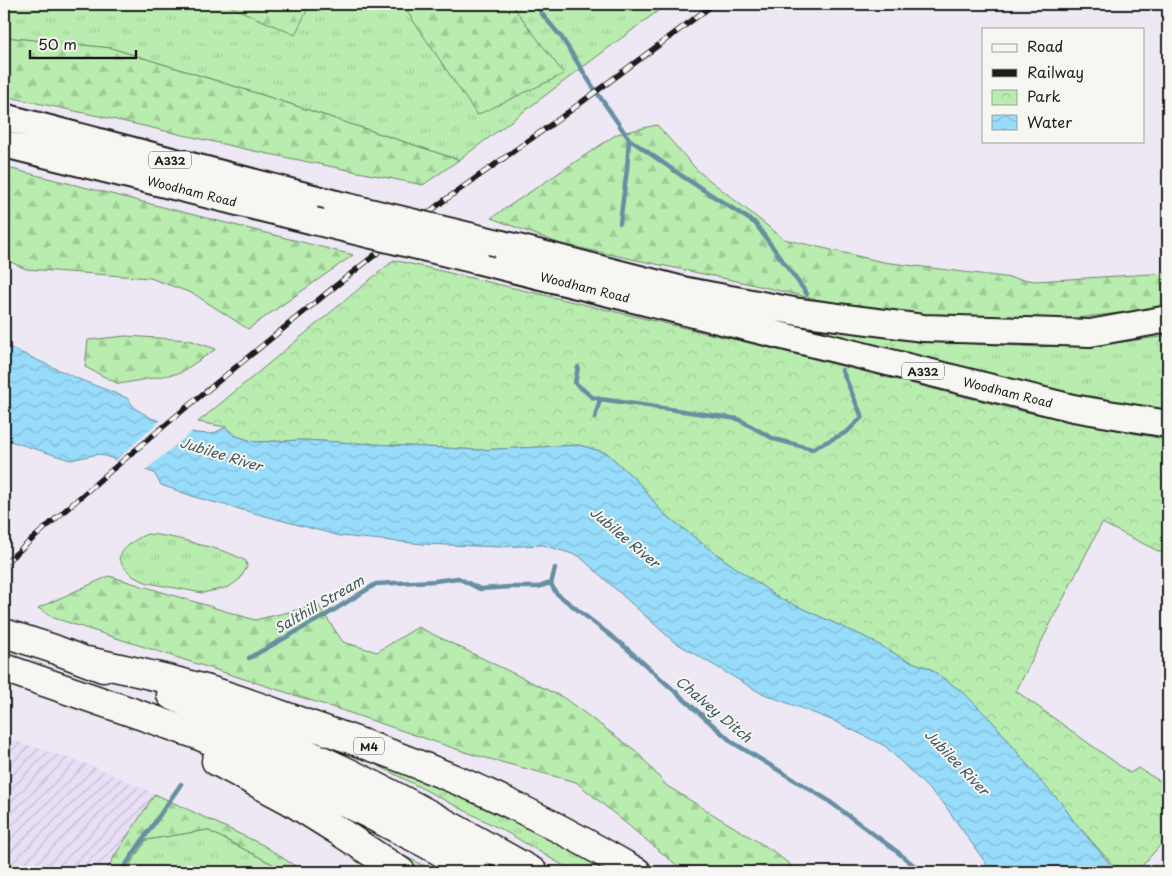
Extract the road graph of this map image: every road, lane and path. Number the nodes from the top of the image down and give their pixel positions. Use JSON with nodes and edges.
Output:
{"nodes":[{"id":1,"x":4,"y":117,"type":"edge"},
{"id":2,"x":4,"y":144,"type":"edge"},
{"id":3,"x":1168,"y":319,"type":"edge"},
{"id":4,"x":1168,"y":424,"type":"edge"},
{"id":5,"x":9,"y":635,"type":"edge"},
{"id":6,"x":87,"y":661,"type":"junction"},
{"id":7,"x":4,"y":668,"type":"edge"},
{"id":8,"x":116,"y":707,"type":"junction"},
{"id":9,"x":401,"y":872,"type":"edge"},
{"id":10,"x":477,"y":872,"type":"edge"},
{"id":11,"x":533,"y":872,"type":"edge"},
{"id":12,"x":637,"y":872,"type":"edge"}],
"edges":[{"from":1,"to":3,"type":"main road","name":"Woodham Road","number":"A332","bridge":true},
{"from":2,"to":4,"type":"main road","name":"Woodham Road","number":"A332","bridge":true},
{"from":5,"to":6,"type":"highway","number":"M4"},
{"from":6,"to":11,"type":"highway","number":"M4"},
{"from":6,"to":12,"type":"highway","number":"M4"},
{"from":7,"to":8,"type":"highway"},
{"from":8,"to":9,"type":"highway"},
{"from":8,"to":10,"type":"highway"}]}
